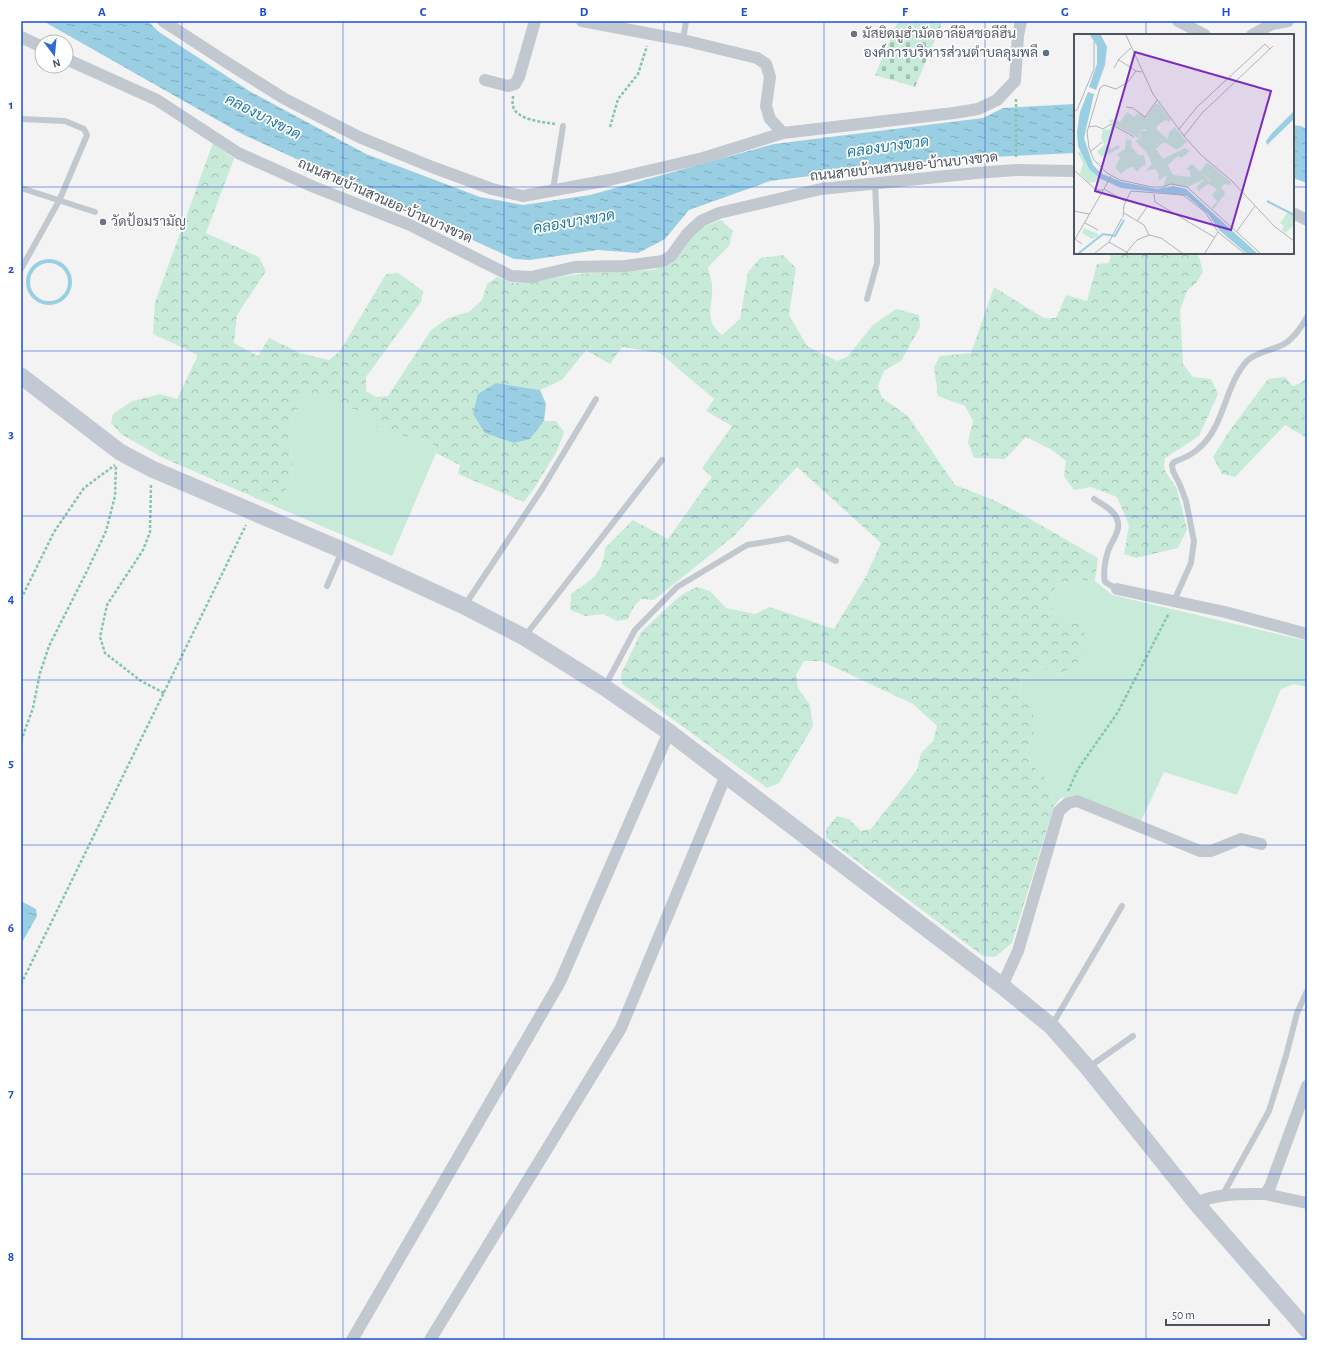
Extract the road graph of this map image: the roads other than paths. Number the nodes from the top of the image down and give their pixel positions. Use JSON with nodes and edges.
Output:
{"nodes":[{"id":1,"x":163,"y":21,"type":"edge"},
{"id":2,"x":535,"y":21,"type":"edge"},
{"id":3,"x":582,"y":21,"type":"edge"},
{"id":4,"x":686,"y":21,"type":"edge"},
{"id":5,"x":1021,"y":21,"type":"edge"},
{"id":6,"x":1178,"y":21,"type":"edge"},
{"id":7,"x":1256,"y":21,"type":"edge"},
{"id":8,"x":1288,"y":21,"type":"edge"},
{"id":9,"x":1203,"y":34,"type":"edge"},
{"id":10,"x":1252,"y":34,"type":"edge"},
{"id":11,"x":1254,"y":34,"type":"edge"},
{"id":12,"x":21,"y":37,"type":"edge"},
{"id":13,"x":683,"y":40,"type":"junction"},
{"id":14,"x":34,"y":43,"type":"edge"},
{"id":15,"x":74,"y":63,"type":"edge"},
{"id":16,"x":486,"y":80,"type":"dead end"},
{"id":17,"x":21,"y":119,"type":"edge"},
{"id":18,"x":563,"y":126,"type":"road end"},
{"id":19,"x":783,"y":133,"type":"junction"},
{"id":20,"x":1074,"y":171,"type":"edge"},
{"id":21,"x":875,"y":184,"type":"junction"},
{"id":22,"x":21,"y":188,"type":"edge"},
{"id":23,"x":553,"y":190,"type":"junction"},
{"id":24,"x":60,"y":201,"type":"junction"},
{"id":25,"x":95,"y":212,"type":"dead end"},
{"id":26,"x":1294,"y":213,"type":"edge"},
{"id":27,"x":1307,"y":220,"type":"edge"},
{"id":28,"x":21,"y":269,"type":"edge"},
{"id":29,"x":867,"y":299,"type":"dead end"},
{"id":30,"x":1307,"y":317,"type":"edge"},
{"id":31,"x":21,"y":376,"type":"edge"},
{"id":32,"x":596,"y":399,"type":"dead end"},
{"id":33,"x":662,"y":460,"type":"dead end"},
{"id":34,"x":1094,"y":499,"type":"dead end"},
{"id":35,"x":342,"y":550,"type":"junction"},
{"id":36,"x":836,"y":560,"type":"dead end"},
{"id":37,"x":327,"y":586,"type":"dead end"},
{"id":38,"x":1117,"y":589,"type":"joint"},
{"id":39,"x":1174,"y":602,"type":"junction"},
{"id":40,"x":464,"y":606,"type":"junction"},
{"id":41,"x":1307,"y":634,"type":"edge"},
{"id":42,"x":524,"y":637,"type":"junction"},
{"id":43,"x":604,"y":687,"type":"junction"},
{"id":44,"x":669,"y":732,"type":"junction"},
{"id":45,"x":726,"y":776,"type":"junction"},
{"id":46,"x":1261,"y":844,"type":"dead end"},
{"id":47,"x":1122,"y":906,"type":"dead end"},
{"id":48,"x":1002,"y":986,"type":"junction"},
{"id":49,"x":1307,"y":991,"type":"edge"},
{"id":50,"x":1051,"y":1026,"type":"junction"},
{"id":51,"x":1133,"y":1036,"type":"dead end"},
{"id":52,"x":1088,"y":1068,"type":"junction"},
{"id":53,"x":1307,"y":1086,"type":"edge"},
{"id":54,"x":1265,"y":1194,"type":"junction"},
{"id":55,"x":1222,"y":1196,"type":"junction"},
{"id":56,"x":1196,"y":1203,"type":"junction"},
{"id":57,"x":1307,"y":1203,"type":"edge"},
{"id":58,"x":1307,"y":1330,"type":"edge"},
{"id":59,"x":352,"y":1340,"type":"edge"},
{"id":60,"x":430,"y":1340,"type":"edge"}],
"edges":[{"from":1,"to":23,"type":"street"},
{"from":2,"to":16,"type":"street"},
{"from":3,"to":13,"type":"street"},
{"from":4,"to":13,"type":"lane"},
{"from":5,"to":19,"type":"street"},
{"from":6,"to":9,"type":"street"},
{"from":7,"to":10,"type":"street"},
{"from":8,"to":11,"type":"street"},
{"from":12,"to":14,"type":"street"},
{"from":13,"to":19,"type":"street"},
{"from":15,"to":21,"type":"street","name":"ถนนสายบ้านสวนยอ-บ้านบางขวด"},
{"from":17,"to":24,"type":"lane"},
{"from":18,"to":23,"type":"lane"},
{"from":19,"to":23,"type":"street"},
{"from":20,"to":21,"type":"street","name":"ถนนสายบ้านสวนยอ-บ้านบางขวด"},
{"from":21,"to":29,"type":"lane"},
{"from":22,"to":24,"type":"lane"},
{"from":24,"to":25,"type":"lane"},
{"from":24,"to":28,"type":"lane"},
{"from":26,"to":27,"type":"street"},
{"from":30,"to":39,"type":"lane"},
{"from":31,"to":35,"type":"main road"},
{"from":32,"to":40,"type":"lane"},
{"from":33,"to":42,"type":"lane"},
{"from":34,"to":38,"type":"lane"},
{"from":35,"to":37,"type":"lane"},
{"from":35,"to":40,"type":"main road"},
{"from":36,"to":43,"type":"lane"},
{"from":38,"to":39,"type":"street"},
{"from":39,"to":41,"type":"street"},
{"from":40,"to":42,"type":"main road"},
{"from":42,"to":43,"type":"main road"},
{"from":43,"to":44,"type":"main road"},
{"from":44,"to":45,"type":"main road"},
{"from":44,"to":59,"type":"street"},
{"from":45,"to":48,"type":"main road"},
{"from":45,"to":60,"type":"street"},
{"from":46,"to":48,"type":"street"},
{"from":47,"to":50,"type":"lane"},
{"from":48,"to":50,"type":"main road"},
{"from":49,"to":55,"type":"lane"},
{"from":50,"to":52,"type":"main road"},
{"from":51,"to":52,"type":"lane"},
{"from":52,"to":56,"type":"main road"},
{"from":53,"to":54,"type":"street"},
{"from":54,"to":55,"type":"street"},
{"from":54,"to":57,"type":"street"},
{"from":55,"to":56,"type":"street"},
{"from":56,"to":58,"type":"main road"}]}
